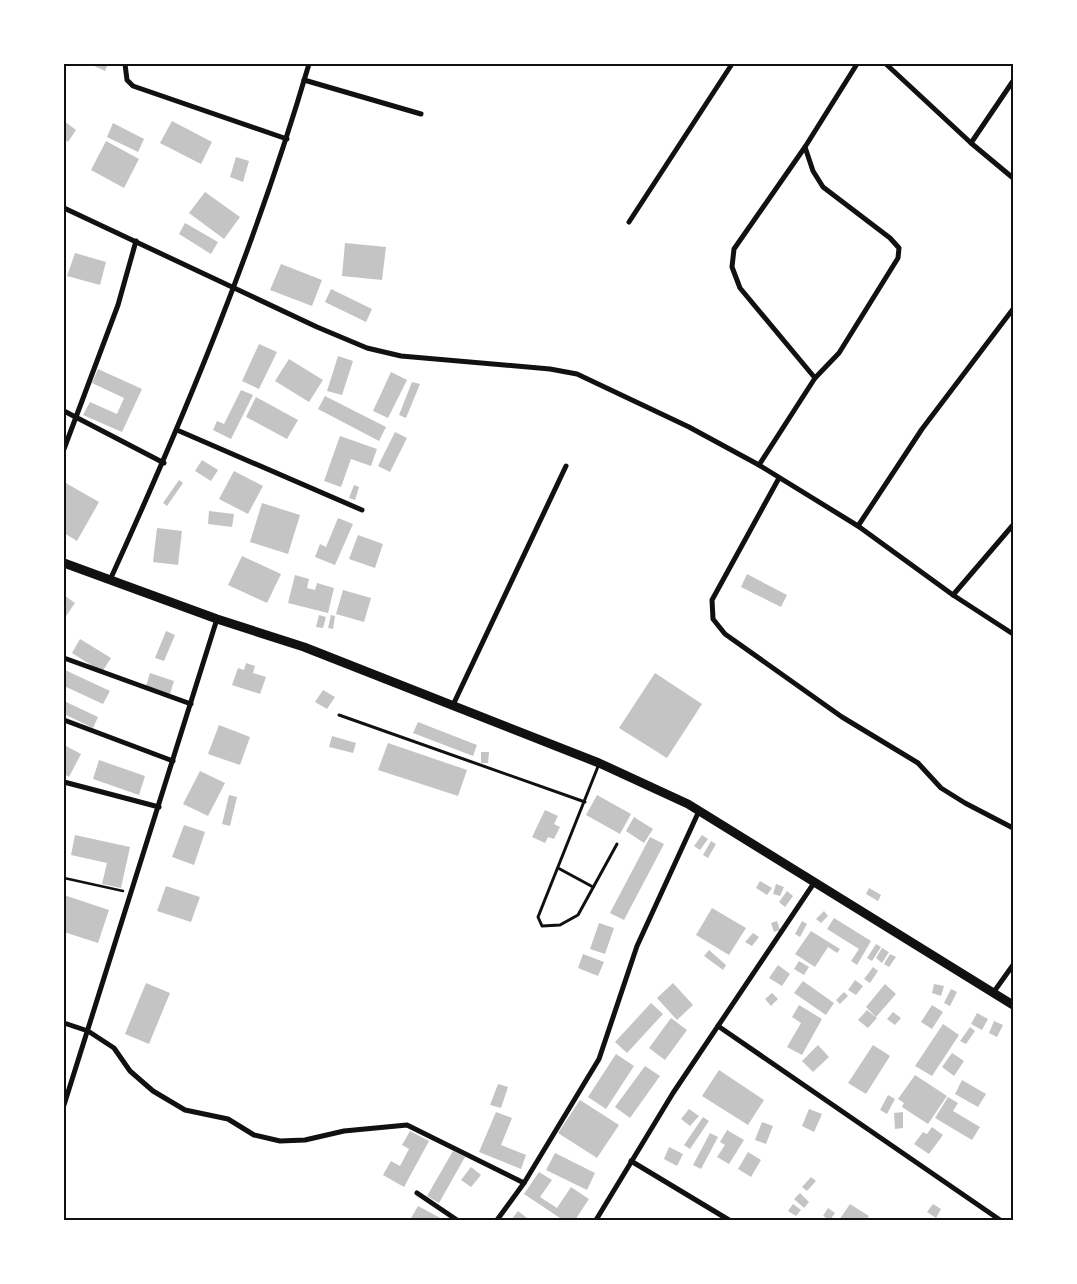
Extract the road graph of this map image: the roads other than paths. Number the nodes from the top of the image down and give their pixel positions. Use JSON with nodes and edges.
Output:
{"nodes":[{"id":1,"x":125,"y":64,"type":"edge"},
{"id":2,"x":309,"y":64,"type":"edge"},
{"id":3,"x":732,"y":64,"type":"edge"},
{"id":4,"x":857,"y":64,"type":"edge"},
{"id":5,"x":886,"y":64,"type":"edge"},
{"id":6,"x":304,"y":80,"type":"junction"},
{"id":7,"x":1013,"y":81,"type":"edge"},
{"id":8,"x":421,"y":114,"type":"dead end"},
{"id":9,"x":287,"y":139,"type":"junction"},
{"id":10,"x":971,"y":143,"type":"junction"},
{"id":11,"x":805,"y":147,"type":"junction"},
{"id":12,"x":1013,"y":178,"type":"edge"},
{"id":13,"x":64,"y":208,"type":"edge"},
{"id":14,"x":629,"y":222,"type":"dead end"},
{"id":15,"x":136,"y":241,"type":"junction"},
{"id":16,"x":234,"y":288,"type":"junction"},
{"id":17,"x":1013,"y":309,"type":"edge"},
{"id":18,"x":815,"y":378,"type":"junction"},
{"id":19,"x":64,"y":411,"type":"edge"},
{"id":20,"x":74,"y":417,"type":"junction"},
{"id":21,"x":178,"y":430,"type":"junction"},
{"id":22,"x":64,"y":449,"type":"edge"},
{"id":23,"x":164,"y":463,"type":"junction"},
{"id":24,"x":759,"y":465,"type":"junction"},
{"id":25,"x":566,"y":466,"type":"dead end"},
{"id":26,"x":779,"y":478,"type":"junction"},
{"id":27,"x":362,"y":510,"type":"dead end"},
{"id":28,"x":1013,"y":525,"type":"edge"},
{"id":29,"x":858,"y":526,"type":"junction"},
{"id":30,"x":64,"y":563,"type":"edge"},
{"id":31,"x":110,"y":580,"type":"junction"},
{"id":32,"x":953,"y":595,"type":"junction"},
{"id":33,"x":217,"y":619,"type":"junction"},
{"id":34,"x":1013,"y":634,"type":"edge"},
{"id":35,"x":64,"y":658,"type":"edge"},
{"id":36,"x":191,"y":704,"type":"junction"},
{"id":37,"x":453,"y":706,"type":"junction"},
{"id":38,"x":339,"y":715,"type":"dead end"},
{"id":39,"x":64,"y":720,"type":"edge"},
{"id":40,"x":173,"y":761,"type":"junction"},
{"id":41,"x":599,"y":763,"type":"junction"},
{"id":42,"x":64,"y":782,"type":"edge"},
{"id":43,"x":585,"y":802,"type":"junction"},
{"id":44,"x":159,"y":807,"type":"junction"},
{"id":45,"x":699,"y":811,"type":"junction"},
{"id":46,"x":1013,"y":828,"type":"edge"},
{"id":47,"x":617,"y":844,"type":"dead end"},
{"id":48,"x":558,"y":868,"type":"junction"},
{"id":49,"x":814,"y":883,"type":"junction"},
{"id":50,"x":593,"y":888,"type":"junction"},
{"id":51,"x":1013,"y":965,"type":"edge"},
{"id":52,"x":993,"y":993,"type":"junction"},
{"id":53,"x":1013,"y":1004,"type":"edge"},
{"id":54,"x":64,"y":1023,"type":"edge"},
{"id":55,"x":718,"y":1026,"type":"junction"},
{"id":56,"x":88,"y":1031,"type":"junction"},
{"id":57,"x":64,"y":1105,"type":"edge"},
{"id":58,"x":631,"y":1161,"type":"junction"},
{"id":59,"x":524,"y":1183,"type":"junction"},
{"id":60,"x":417,"y":1193,"type":"dead end"},
{"id":61,"x":458,"y":1220,"type":"edge"},
{"id":62,"x":497,"y":1220,"type":"edge"},
{"id":63,"x":596,"y":1220,"type":"edge"},
{"id":64,"x":729,"y":1220,"type":"edge"},
{"id":65,"x":1000,"y":1220,"type":"edge"}],
"edges":[{"from":1,"to":9,"type":"street"},
{"from":2,"to":6,"type":"street"},
{"from":3,"to":14,"type":"street"},
{"from":4,"to":11,"type":"street"},
{"from":5,"to":10,"type":"street"},
{"from":6,"to":8,"type":"street"},
{"from":6,"to":9,"type":"street"},
{"from":7,"to":10,"type":"street"},
{"from":9,"to":16,"type":"street"},
{"from":10,"to":12,"type":"street"},
{"from":11,"to":18,"type":"street"},
{"from":11,"to":18,"type":"street"},
{"from":13,"to":15,"type":"street"},
{"from":15,"to":16,"type":"street"},
{"from":15,"to":20,"type":"street"},
{"from":16,"to":21,"type":"street"},
{"from":16,"to":24,"type":"street"},
{"from":17,"to":29,"type":"street"},
{"from":18,"to":24,"type":"street"},
{"from":19,"to":20,"type":"street"},
{"from":20,"to":22,"type":"street"},
{"from":20,"to":23,"type":"street"},
{"from":21,"to":23,"type":"street"},
{"from":21,"to":27,"type":"street"},
{"from":23,"to":31,"type":"street"},
{"from":24,"to":26,"type":"street"},
{"from":25,"to":37,"type":"street"},
{"from":26,"to":29,"type":"street"},
{"from":26,"to":46,"type":"street"},
{"from":28,"to":32,"type":"street"},
{"from":29,"to":32,"type":"street"},
{"from":30,"to":31,"type":"street"},
{"from":31,"to":33,"type":"street"},
{"from":32,"to":34,"type":"street"},
{"from":33,"to":36,"type":"street"},
{"from":33,"to":37,"type":"street"},
{"from":35,"to":36,"type":"street"},
{"from":36,"to":40,"type":"street"},
{"from":37,"to":41,"type":"street"},
{"from":38,"to":43,"type":"lane"},
{"from":39,"to":40,"type":"street"},
{"from":40,"to":44,"type":"street"},
{"from":41,"to":43,"type":"lane"},
{"from":41,"to":45,"type":"street"},
{"from":42,"to":44,"type":"street"},
{"from":43,"to":48,"type":"lane"},
{"from":44,"to":56,"type":"street"},
{"from":45,"to":49,"type":"street"},
{"from":45,"to":59,"type":"street"},
{"from":47,"to":50,"type":"lane"},
{"from":48,"to":50,"type":"lane"},
{"from":48,"to":50,"type":"lane"},
{"from":49,"to":52,"type":"street"},
{"from":49,"to":55,"type":"street"},
{"from":51,"to":52,"type":"street"},
{"from":52,"to":53,"type":"street"},
{"from":54,"to":56,"type":"street"},
{"from":55,"to":58,"type":"street"},
{"from":55,"to":65,"type":"street"},
{"from":56,"to":57,"type":"street"},
{"from":56,"to":59,"type":"street"},
{"from":58,"to":63,"type":"street"},
{"from":58,"to":64,"type":"street"},
{"from":59,"to":62,"type":"street"},
{"from":60,"to":61,"type":"street"}]}
